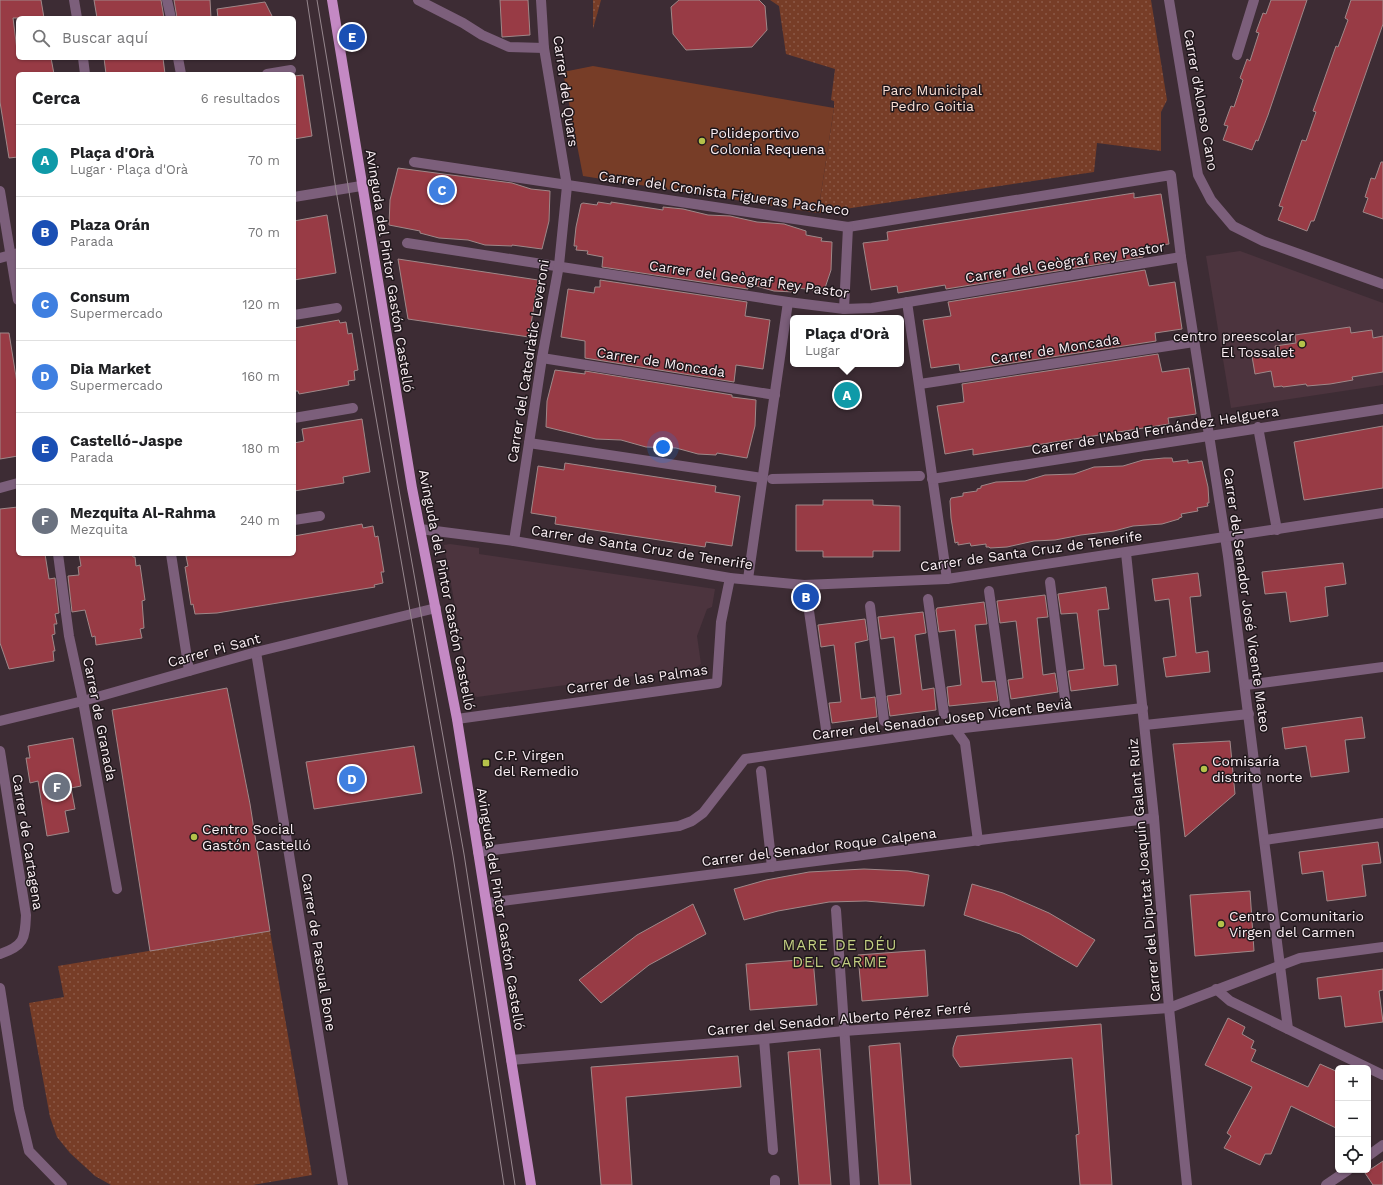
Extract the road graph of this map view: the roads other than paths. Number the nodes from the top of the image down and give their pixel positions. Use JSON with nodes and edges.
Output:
{"nodes":[{"id":1,"x":74,"y":0,"type":"edge"},
{"id":2,"x":167,"y":0,"type":"edge"},
{"id":3,"x":332,"y":0,"type":"edge"},
{"id":4,"x":418,"y":0,"type":"edge"},
{"id":5,"x":541,"y":0,"type":"edge"},
{"id":6,"x":1169,"y":0,"type":"edge"},
{"id":7,"x":1254,"y":0,"type":"edge"},
{"id":8,"x":77,"y":16,"type":"edge"},
{"id":9,"x":171,"y":16,"type":"edge"},
{"id":10,"x":544,"y":48,"type":"junction"},
{"id":11,"x":1237,"y":55,"type":"dead end"},
{"id":12,"x":83,"y":60,"type":"edge"},
{"id":13,"x":178,"y":60,"type":"edge"},
{"id":14,"x":291,"y":70,"type":"dead end"},
{"id":15,"x":85,"y":72,"type":"edge"},
{"id":16,"x":181,"y":72,"type":"edge"},
{"id":17,"x":280,"y":72,"type":"edge"},
{"id":18,"x":414,"y":162,"type":"dead end"},
{"id":19,"x":1171,"y":175,"type":"joint"},
{"id":20,"x":362,"y":186,"type":"junction"},
{"id":21,"x":567,"y":186,"type":"junction"},
{"id":22,"x":0,"y":191,"type":"edge"},
{"id":23,"x":296,"y":197,"type":"edge"},
{"id":24,"x":848,"y":227,"type":"junction"},
{"id":25,"x":407,"y":243,"type":"dead end"},
{"id":26,"x":14,"y":254,"type":"edge"},
{"id":27,"x":1181,"y":257,"type":"junction"},
{"id":28,"x":0,"y":258,"type":"edge"},
{"id":29,"x":559,"y":265,"type":"junction"},
{"id":30,"x":16,"y":277,"type":"edge"},
{"id":31,"x":1383,"y":284,"type":"edge"},
{"id":32,"x":788,"y":302,"type":"junction"},
{"id":33,"x":907,"y":302,"type":"junction"},
{"id":34,"x":337,"y":308,"type":"dead end"},
{"id":35,"x":844,"y":309,"type":"junction"},
{"id":36,"x":296,"y":315,"type":"edge"},
{"id":37,"x":1194,"y":342,"type":"junction"},
{"id":38,"x":542,"y":358,"type":"junction"},
{"id":39,"x":920,"y":384,"type":"junction"},
{"id":40,"x":775,"y":395,"type":"junction"},
{"id":41,"x":353,"y":408,"type":"dead end"},
{"id":42,"x":1383,"y":409,"type":"edge"},
{"id":43,"x":296,"y":418,"type":"edge"},
{"id":44,"x":1258,"y":427,"type":"junction"},
{"id":45,"x":1209,"y":436,"type":"junction"},
{"id":46,"x":528,"y":443,"type":"junction"},
{"id":47,"x":920,"y":476,"type":"dead end"},
{"id":48,"x":767,"y":478,"type":"junction"},
{"id":49,"x":932,"y":479,"type":"junction"},
{"id":50,"x":16,"y":484,"type":"edge"},
{"id":51,"x":0,"y":488,"type":"edge"},
{"id":52,"x":1383,"y":513,"type":"edge"},
{"id":53,"x":320,"y":516,"type":"dead end"},
{"id":54,"x":296,"y":520,"type":"edge"},
{"id":55,"x":420,"y":530,"type":"junction"},
{"id":56,"x":1277,"y":530,"type":"junction"},
{"id":57,"x":1225,"y":537,"type":"junction"},
{"id":58,"x":514,"y":541,"type":"junction"},
{"id":59,"x":1126,"y":553,"type":"junction"},
{"id":60,"x":58,"y":556,"type":"edge"},
{"id":61,"x":171,"y":556,"type":"edge"},
{"id":62,"x":730,"y":578,"type":"junction"},
{"id":63,"x":748,"y":579,"type":"junction"},
{"id":64,"x":947,"y":579,"type":"junction"},
{"id":65,"x":1050,"y":582,"type":"dead end"},
{"id":66,"x":989,"y":591,"type":"dead end"},
{"id":67,"x":928,"y":599,"type":"dead end"},
{"id":68,"x":870,"y":606,"type":"dead end"},
{"id":69,"x":436,"y":608,"type":"junction"},
{"id":70,"x":809,"y":611,"type":"dead end"},
{"id":71,"x":256,"y":652,"type":"junction"},
{"id":72,"x":1383,"y":667,"type":"edge"},
{"id":73,"x":189,"y":671,"type":"junction"},
{"id":74,"x":1246,"y":686,"type":"junction"},
{"id":75,"x":1065,"y":699,"type":"dead end"},
{"id":76,"x":84,"y":701,"type":"junction"},
{"id":77,"x":1005,"y":706,"type":"dead end"},
{"id":78,"x":1143,"y":708,"type":"junction"},
{"id":79,"x":944,"y":714,"type":"dead end"},
{"id":80,"x":1249,"y":714,"type":"junction"},
{"id":81,"x":457,"y":719,"type":"junction"},
{"id":82,"x":0,"y":721,"type":"edge"},
{"id":83,"x":884,"y":721,"type":"dead end"},
{"id":84,"x":1145,"y":725,"type":"junction"},
{"id":85,"x":826,"y":728,"type":"dead end"},
{"id":86,"x":955,"y":730,"type":"junction"},
{"id":87,"x":0,"y":751,"type":"edge"},
{"id":88,"x":760,"y":771,"type":"dead end"},
{"id":89,"x":1154,"y":818,"type":"junction"},
{"id":90,"x":1383,"y":823,"type":"edge"},
{"id":91,"x":1265,"y":840,"type":"junction"},
{"id":92,"x":978,"y":841,"type":"junction"},
{"id":93,"x":478,"y":852,"type":"junction"},
{"id":94,"x":772,"y":867,"type":"junction"},
{"id":95,"x":117,"y":889,"type":"dead end"},
{"id":96,"x":487,"y":903,"type":"junction"},
{"id":97,"x":836,"y":910,"type":"dead end"},
{"id":98,"x":1383,"y":946,"type":"edge"},
{"id":99,"x":0,"y":954,"type":"edge"},
{"id":100,"x":1280,"y":964,"type":"junction"},
{"id":101,"x":0,"y":988,"type":"edge"},
{"id":102,"x":1216,"y":990,"type":"junction"},
{"id":103,"x":1170,"y":1008,"type":"junction"},
{"id":104,"x":1288,"y":1029,"type":"junction"},
{"id":105,"x":844,"y":1031,"type":"junction"},
{"id":106,"x":764,"y":1039,"type":"junction"},
{"id":107,"x":511,"y":1060,"type":"junction"},
{"id":108,"x":1383,"y":1075,"type":"edge"},
{"id":109,"x":1383,"y":1146,"type":"edge"},
{"id":110,"x":773,"y":1150,"type":"dead end"},
{"id":111,"x":1371,"y":1154,"type":"edge"},
{"id":112,"x":1344,"y":1173,"type":"edge"},
{"id":113,"x":62,"y":1185,"type":"edge"},
{"id":114,"x":342,"y":1185,"type":"edge"},
{"id":115,"x":531,"y":1185,"type":"edge"},
{"id":116,"x":855,"y":1185,"type":"edge"},
{"id":117,"x":1187,"y":1185,"type":"edge"},
{"id":118,"x":1326,"y":1185,"type":"edge"}],
"edges":[{"from":1,"to":8,"type":"street"},
{"from":2,"to":9,"type":"street"},
{"from":3,"to":20,"type":"main road","name":"Avinguda del Pintor Gastón Castelló"},
{"from":4,"to":10,"type":"street"},
{"from":5,"to":10,"type":"street","name":"Carrer del Quars"},
{"from":6,"to":31,"type":"street","name":"Carrer d'Alonso Cano"},
{"from":7,"to":11,"type":"street"},
{"from":10,"to":21,"type":"street","name":"Carrer del Quars"},
{"from":12,"to":15,"type":"street"},
{"from":13,"to":16,"type":"street"},
{"from":14,"to":17,"type":"street"},
{"from":18,"to":21,"type":"street","name":"Carrer del Cronista Figueras Pacheco"},
{"from":19,"to":24,"type":"street","name":"Carrer del Cronista Figueras Pacheco"},
{"from":19,"to":27,"type":"street","name":"Carrer del Senador José Vicente Mateo"},
{"from":20,"to":23,"type":"street"},
{"from":20,"to":55,"type":"main road","name":"Avinguda del Pintor Gastón Castelló"},
{"from":21,"to":24,"type":"street","name":"Carrer del Cronista Figueras Pacheco"},
{"from":21,"to":29,"type":"street","name":"Carrer del Catedràtic Leveroni"},
{"from":22,"to":26,"type":"street"},
{"from":24,"to":35,"type":"street"},
{"from":25,"to":29,"type":"street","name":"Carrer del Geògraf Rey Pastor"},
{"from":26,"to":28,"type":"street"},
{"from":26,"to":30,"type":"street"},
{"from":27,"to":33,"type":"street","name":"Carrer del Geògraf Rey Pastor"},
{"from":27,"to":37,"type":"street","name":"Carrer del Senador José Vicente Mateo"},
{"from":29,"to":32,"type":"street","name":"Carrer del Geògraf Rey Pastor"},
{"from":29,"to":38,"type":"street","name":"Carrer del Catedràtic Leveroni"},
{"from":32,"to":35,"type":"street","name":"Carrer del Geògraf Rey Pastor"},
{"from":32,"to":40,"type":"street"},
{"from":33,"to":35,"type":"street","name":"Carrer del Geògraf Rey Pastor"},
{"from":33,"to":39,"type":"street"},
{"from":34,"to":36,"type":"street"},
{"from":37,"to":39,"type":"street","name":"Carrer de Moncada"},
{"from":37,"to":45,"type":"street","name":"Carrer del Senador José Vicente Mateo"},
{"from":38,"to":40,"type":"street","name":"Carrer de Moncada"},
{"from":38,"to":46,"type":"street","name":"Carrer del Catedràtic Leveroni"},
{"from":39,"to":49,"type":"street"},
{"from":40,"to":48,"type":"street"},
{"from":41,"to":43,"type":"street"},
{"from":42,"to":44,"type":"street","name":"Carrer de l'Abad Fernández Helguera"},
{"from":44,"to":45,"type":"street","name":"Carrer de l'Abad Fernández Helguera"},
{"from":44,"to":56,"type":"street"},
{"from":45,"to":49,"type":"street","name":"Carrer de l'Abad Fernández Helguera"},
{"from":45,"to":57,"type":"street","name":"Carrer del Senador José Vicente Mateo"},
{"from":46,"to":48,"type":"street"},
{"from":46,"to":58,"type":"street","name":"Carrer del Catedràtic Leveroni"},
{"from":47,"to":48,"type":"street"},
{"from":48,"to":63,"type":"street"},
{"from":49,"to":64,"type":"street"},
{"from":50,"to":51,"type":"street"},
{"from":52,"to":56,"type":"street","name":"Carrer de Santa Cruz de Tenerife"},
{"from":53,"to":54,"type":"street"},
{"from":55,"to":58,"type":"street","name":"Carrer de Santa Cruz de Tenerife"},
{"from":55,"to":69,"type":"main road","name":"Avinguda del Pintor Gastón Castelló"},
{"from":56,"to":57,"type":"street","name":"Carrer de Santa Cruz de Tenerife"},
{"from":57,"to":59,"type":"street","name":"Carrer de Santa Cruz de Tenerife"},
{"from":57,"to":74,"type":"street","name":"Carrer del Senador José Vicente Mateo"},
{"from":58,"to":62,"type":"street","name":"Carrer de Santa Cruz de Tenerife"},
{"from":59,"to":64,"type":"street","name":"Carrer de Santa Cruz de Tenerife"},
{"from":59,"to":78,"type":"street","name":"Carrer del Diputat Joaquín Galant Ruiz"},
{"from":60,"to":76,"type":"street","name":"Carrer de Granada"},
{"from":61,"to":73,"type":"street"},
{"from":62,"to":63,"type":"street","name":"Carrer de Santa Cruz de Tenerife"},
{"from":62,"to":81,"type":"street","name":"Carrer de las Palmas"},
{"from":63,"to":64,"type":"street","name":"Carrer de Santa Cruz de Tenerife"},
{"from":65,"to":75,"type":"street"},
{"from":66,"to":77,"type":"street"},
{"from":67,"to":79,"type":"street"},
{"from":68,"to":83,"type":"street"},
{"from":69,"to":71,"type":"street","name":"Carrer Pi Sant"},
{"from":69,"to":81,"type":"main road","name":"Avinguda del Pintor Gastón Castelló"},
{"from":70,"to":85,"type":"street"},
{"from":71,"to":73,"type":"street","name":"Carrer Pi Sant"},
{"from":71,"to":114,"type":"street","name":"Carrer de Pascual Bone"},
{"from":72,"to":74,"type":"street"},
{"from":73,"to":76,"type":"street","name":"Carrer Pi Sant"},
{"from":74,"to":80,"type":"street","name":"Carrer del Senador José Vicente Mateo"},
{"from":76,"to":82,"type":"street","name":"Carrer Pi Sant"},
{"from":76,"to":95,"type":"street","name":"Carrer de Granada"},
{"from":78,"to":84,"type":"street","name":"Carrer del Diputat Joaquín Galant Ruiz"},
{"from":78,"to":86,"type":"street","name":"Carrer del Senador Josep Vicent Bevià"},
{"from":80,"to":84,"type":"street"},
{"from":80,"to":91,"type":"street","name":"Carrer del Senador José Vicente Mateo"},
{"from":81,"to":93,"type":"main road","name":"Avinguda del Pintor Gastón Castelló"},
{"from":84,"to":89,"type":"street","name":"Carrer del Diputat Joaquín Galant Ruiz"},
{"from":86,"to":92,"type":"street"},
{"from":86,"to":93,"type":"street","name":"Carrer del Senador Josep Vicent Bevià"},
{"from":87,"to":99,"type":"street","name":"Carrer de Cartagena"},
{"from":88,"to":94,"type":"street"},
{"from":89,"to":92,"type":"street","name":"Carrer del Senador Roque Calpena"},
{"from":89,"to":103,"type":"street","name":"Carrer del Diputat Joaquín Galant Ruiz"},
{"from":90,"to":91,"type":"street"},
{"from":91,"to":100,"type":"street","name":"Carrer del Senador José Vicente Mateo"},
{"from":92,"to":94,"type":"street","name":"Carrer del Senador Roque Calpena"},
{"from":93,"to":96,"type":"main road","name":"Avinguda del Pintor Gastón Castelló"},
{"from":94,"to":96,"type":"street","name":"Carrer del Senador Roque Calpena"},
{"from":96,"to":107,"type":"main road","name":"Avinguda del Pintor Gastón Castelló"},
{"from":97,"to":105,"type":"street"},
{"from":98,"to":100,"type":"street","name":"Carrer del Senador Alberto Pérez Ferré"},
{"from":100,"to":102,"type":"street","name":"Carrer del Senador Alberto Pérez Ferré"},
{"from":100,"to":104,"type":"street","name":"Carrer del Senador José Vicente Mateo"},
{"from":101,"to":113,"type":"street"},
{"from":102,"to":103,"type":"street","name":"Carrer del Senador Alberto Pérez Ferré"},
{"from":102,"to":104,"type":"street"},
{"from":103,"to":105,"type":"street","name":"Carrer del Senador Alberto Pérez Ferré"},
{"from":103,"to":117,"type":"street","name":"Carrer del Diputat Joaquín Galant Ruiz"},
{"from":104,"to":108,"type":"street"},
{"from":105,"to":106,"type":"street","name":"Carrer del Senador Alberto Pérez Ferré"},
{"from":105,"to":116,"type":"street"},
{"from":106,"to":107,"type":"street","name":"Carrer del Senador Alberto Pérez Ferré"},
{"from":106,"to":110,"type":"street"},
{"from":107,"to":115,"type":"main road","name":"Avinguda del Pintor Gastón Castelló"},
{"from":109,"to":111,"type":"street"},
{"from":112,"to":118,"type":"street"}]}
